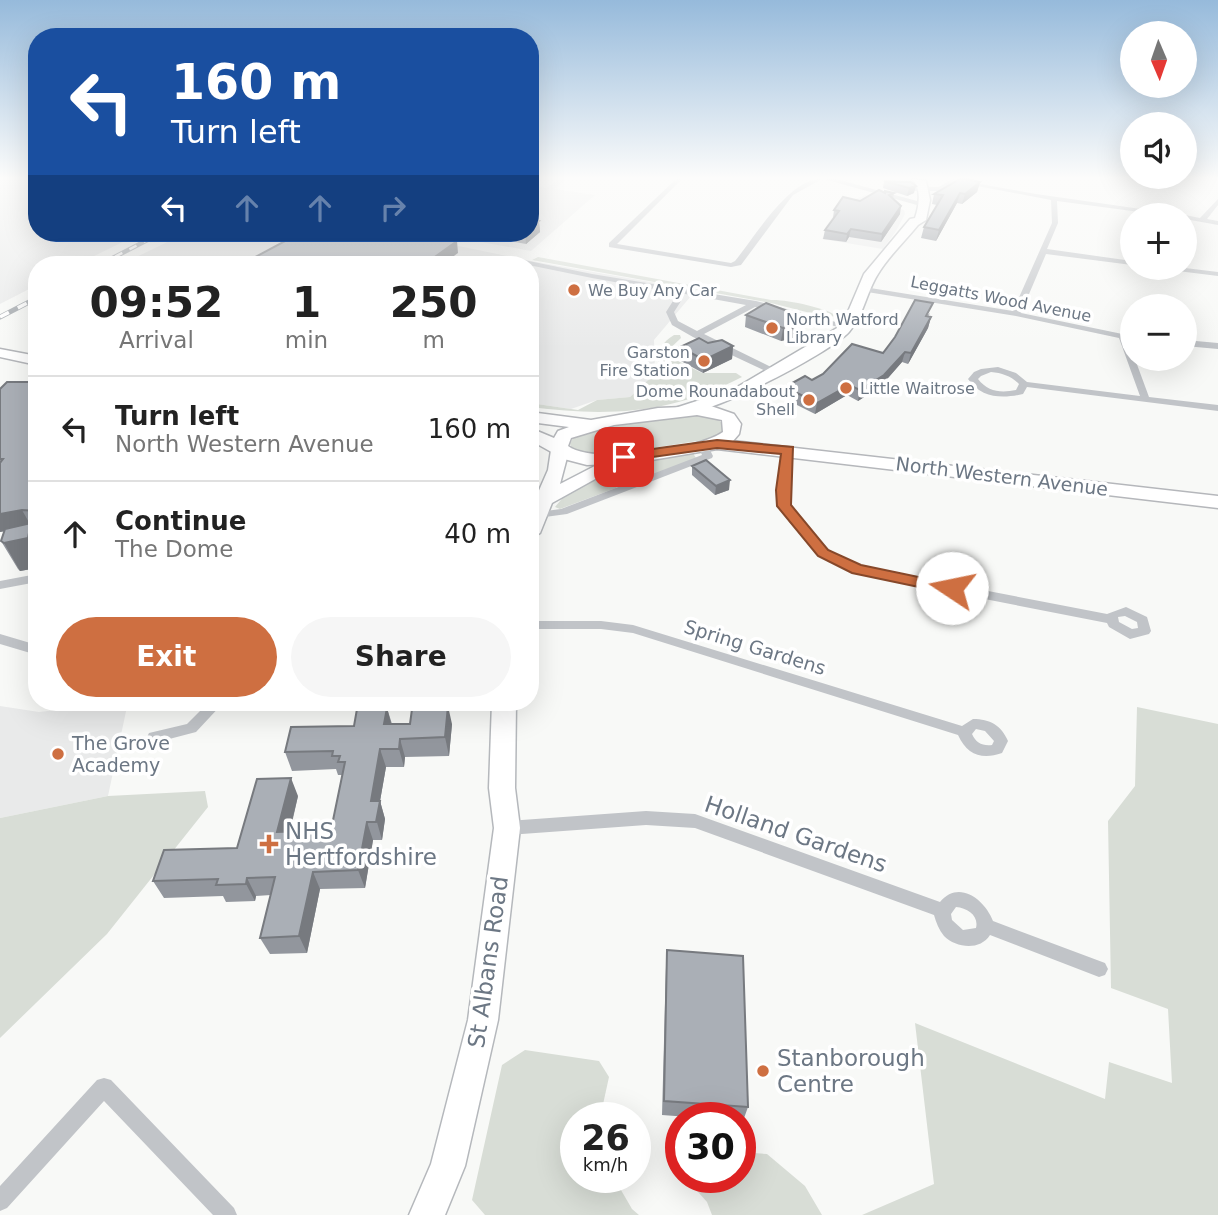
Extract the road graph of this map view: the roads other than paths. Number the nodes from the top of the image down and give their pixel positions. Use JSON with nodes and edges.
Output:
{"nodes":[{"id":1,"x":621,"y":236,"type":"edge"},
{"id":2,"x":759,"y":236,"type":"edge"},
{"id":3,"x":903,"y":236,"type":"edge"},
{"id":4,"x":1050,"y":236,"type":"edge"},
{"id":5,"x":1043,"y":251,"type":"junction"},
{"id":6,"x":1120,"y":261,"type":"edge"},
{"id":7,"x":539,"y":264,"type":"edge"},
{"id":8,"x":1197,"y":271,"type":"edge"},
{"id":9,"x":1218,"y":274,"type":"edge"},
{"id":10,"x":864,"y":289,"type":"junction"},
{"id":11,"x":668,"y":290,"type":"junction"},
{"id":12,"x":705,"y":295,"type":"junction"},
{"id":13,"x":677,"y":303,"type":"junction"},
{"id":14,"x":756,"y":303,"type":"junction"},
{"id":15,"x":1016,"y":314,"type":"junction"},
{"id":16,"x":847,"y":326,"type":"junction"},
{"id":17,"x":696,"y":335,"type":"junction"},
{"id":18,"x":1120,"y":335,"type":"edge"},
{"id":19,"x":1197,"y":344,"type":"edge"},
{"id":20,"x":1218,"y":346,"type":"edge"},
{"id":21,"x":0,"y":353,"type":"edge"},
{"id":22,"x":28,"y":357,"type":"edge"},
{"id":23,"x":1138,"y":371,"type":"edge"},
{"id":24,"x":774,"y":372,"type":"junction"},
{"id":25,"x":1024,"y":384,"type":"junction"},
{"id":26,"x":740,"y":392,"type":"junction"},
{"id":27,"x":1146,"y":400,"type":"junction"},
{"id":28,"x":1218,"y":408,"type":"edge"},
{"id":29,"x":678,"y":412,"type":"junction"},
{"id":30,"x":539,"y":418,"type":"edge"},
{"id":31,"x":733,"y":422,"type":"junction"},
{"id":32,"x":595,"y":424,"type":"junction"},
{"id":33,"x":539,"y":438,"type":"edge"},
{"id":34,"x":710,"y":445,"type":"junction"},
{"id":35,"x":559,"y":449,"type":"junction"},
{"id":36,"x":787,"y":450,"type":"junction"},
{"id":37,"x":624,"y":457,"type":"junction"},
{"id":38,"x":618,"y":476,"type":"dead end"},
{"id":39,"x":628,"y":486,"type":"junction"},
{"id":40,"x":1218,"y":502,"type":"edge"},
{"id":41,"x":539,"y":507,"type":"edge"},
{"id":42,"x":539,"y":513,"type":"edge"},
{"id":43,"x":539,"y":515,"type":"edge"},
{"id":44,"x":28,"y":580,"type":"edge"},
{"id":45,"x":0,"y":585,"type":"edge"},
{"id":46,"x":1111,"y":619,"type":"dead end"},
{"id":47,"x":539,"y":625,"type":"edge"},
{"id":48,"x":0,"y":639,"type":"edge"},
{"id":49,"x":28,"y":647,"type":"edge"},
{"id":50,"x":208,"y":711,"type":"edge"},
{"id":51,"x":504,"y":711,"type":"edge"},
{"id":52,"x":965,"y":732,"type":"dead end"},
{"id":53,"x":153,"y":737,"type":"dead end"},
{"id":54,"x":507,"y":828,"type":"junction"},
{"id":55,"x":942,"y":909,"type":"junction"},
{"id":56,"x":986,"y":926,"type":"junction"},
{"id":57,"x":1099,"y":969,"type":"dead end"},
{"id":58,"x":0,"y":1201,"type":"edge"},
{"id":59,"x":227,"y":1215,"type":"edge"},
{"id":60,"x":427,"y":1215,"type":"edge"}],
"edges":[{"from":1,"to":2,"type":"street"},
{"from":3,"to":10,"type":"main road"},
{"from":4,"to":5,"type":"street"},
{"from":5,"to":6,"type":"street"},
{"from":5,"to":15,"type":"street"},
{"from":7,"to":11,"type":"street"},
{"from":8,"to":9,"type":"street"},
{"from":10,"to":15,"type":"street","name":"Leggatts Wood Avenue"},
{"from":10,"to":16,"type":"main road"},
{"from":11,"to":12,"type":"street"},
{"from":11,"to":13,"type":"street"},
{"from":12,"to":13,"type":"street"},
{"from":12,"to":14,"type":"street"},
{"from":13,"to":17,"type":"street"},
{"from":14,"to":16,"type":"street"},
{"from":14,"to":17,"type":"street"},
{"from":15,"to":18,"type":"street","name":"Leggatts Wood Avenue"},
{"from":16,"to":24,"type":"main road"},
{"from":17,"to":24,"type":"street"},
{"from":19,"to":20,"type":"street"},
{"from":21,"to":22,"type":"main road"},
{"from":23,"to":27,"type":"street"},
{"from":24,"to":26,"type":"main road"},
{"from":25,"to":25,"type":"street"},
{"from":25,"to":27,"type":"street"},
{"from":26,"to":29,"type":"main road"},
{"from":26,"to":31,"type":"main road"},
{"from":27,"to":28,"type":"street"},
{"from":29,"to":31,"type":"main road","name":"North Western Avenue"},
{"from":29,"to":32,"type":"main road"},
{"from":30,"to":32,"type":"main road"},
{"from":31,"to":34,"type":"main road"},
{"from":31,"to":36,"type":"main road","name":"North Western Avenue"},
{"from":32,"to":35,"type":"main road"},
{"from":33,"to":35,"type":"main road","name":"North Western Avenue"},
{"from":34,"to":36,"type":"main road","name":"North Western Avenue"},
{"from":34,"to":37,"type":"main road","name":"North Western Avenue"},
{"from":34,"to":39,"type":"street"},
{"from":35,"to":37,"type":"main road","name":"North Western Avenue"},
{"from":35,"to":41,"type":"main road"},
{"from":36,"to":40,"type":"main road","name":"North Western Avenue"},
{"from":36,"to":46,"type":"street"},
{"from":37,"to":42,"type":"main road"},
{"from":38,"to":39,"type":"street"},
{"from":39,"to":43,"type":"street"},
{"from":44,"to":45,"type":"street"},
{"from":47,"to":52,"type":"street","name":"Spring Gardens"},
{"from":48,"to":49,"type":"street"},
{"from":50,"to":53,"type":"street"},
{"from":51,"to":54,"type":"main road","name":"St Albans Road"},
{"from":54,"to":55,"type":"street","name":"Holland Gardens"},
{"from":54,"to":60,"type":"main road","name":"St Albans Road"},
{"from":55,"to":56,"type":"street","name":"Holland Gardens"},
{"from":55,"to":56,"type":"street"},
{"from":56,"to":57,"type":"street","name":"Holland Gardens"},
{"from":58,"to":59,"type":"street"}]}
